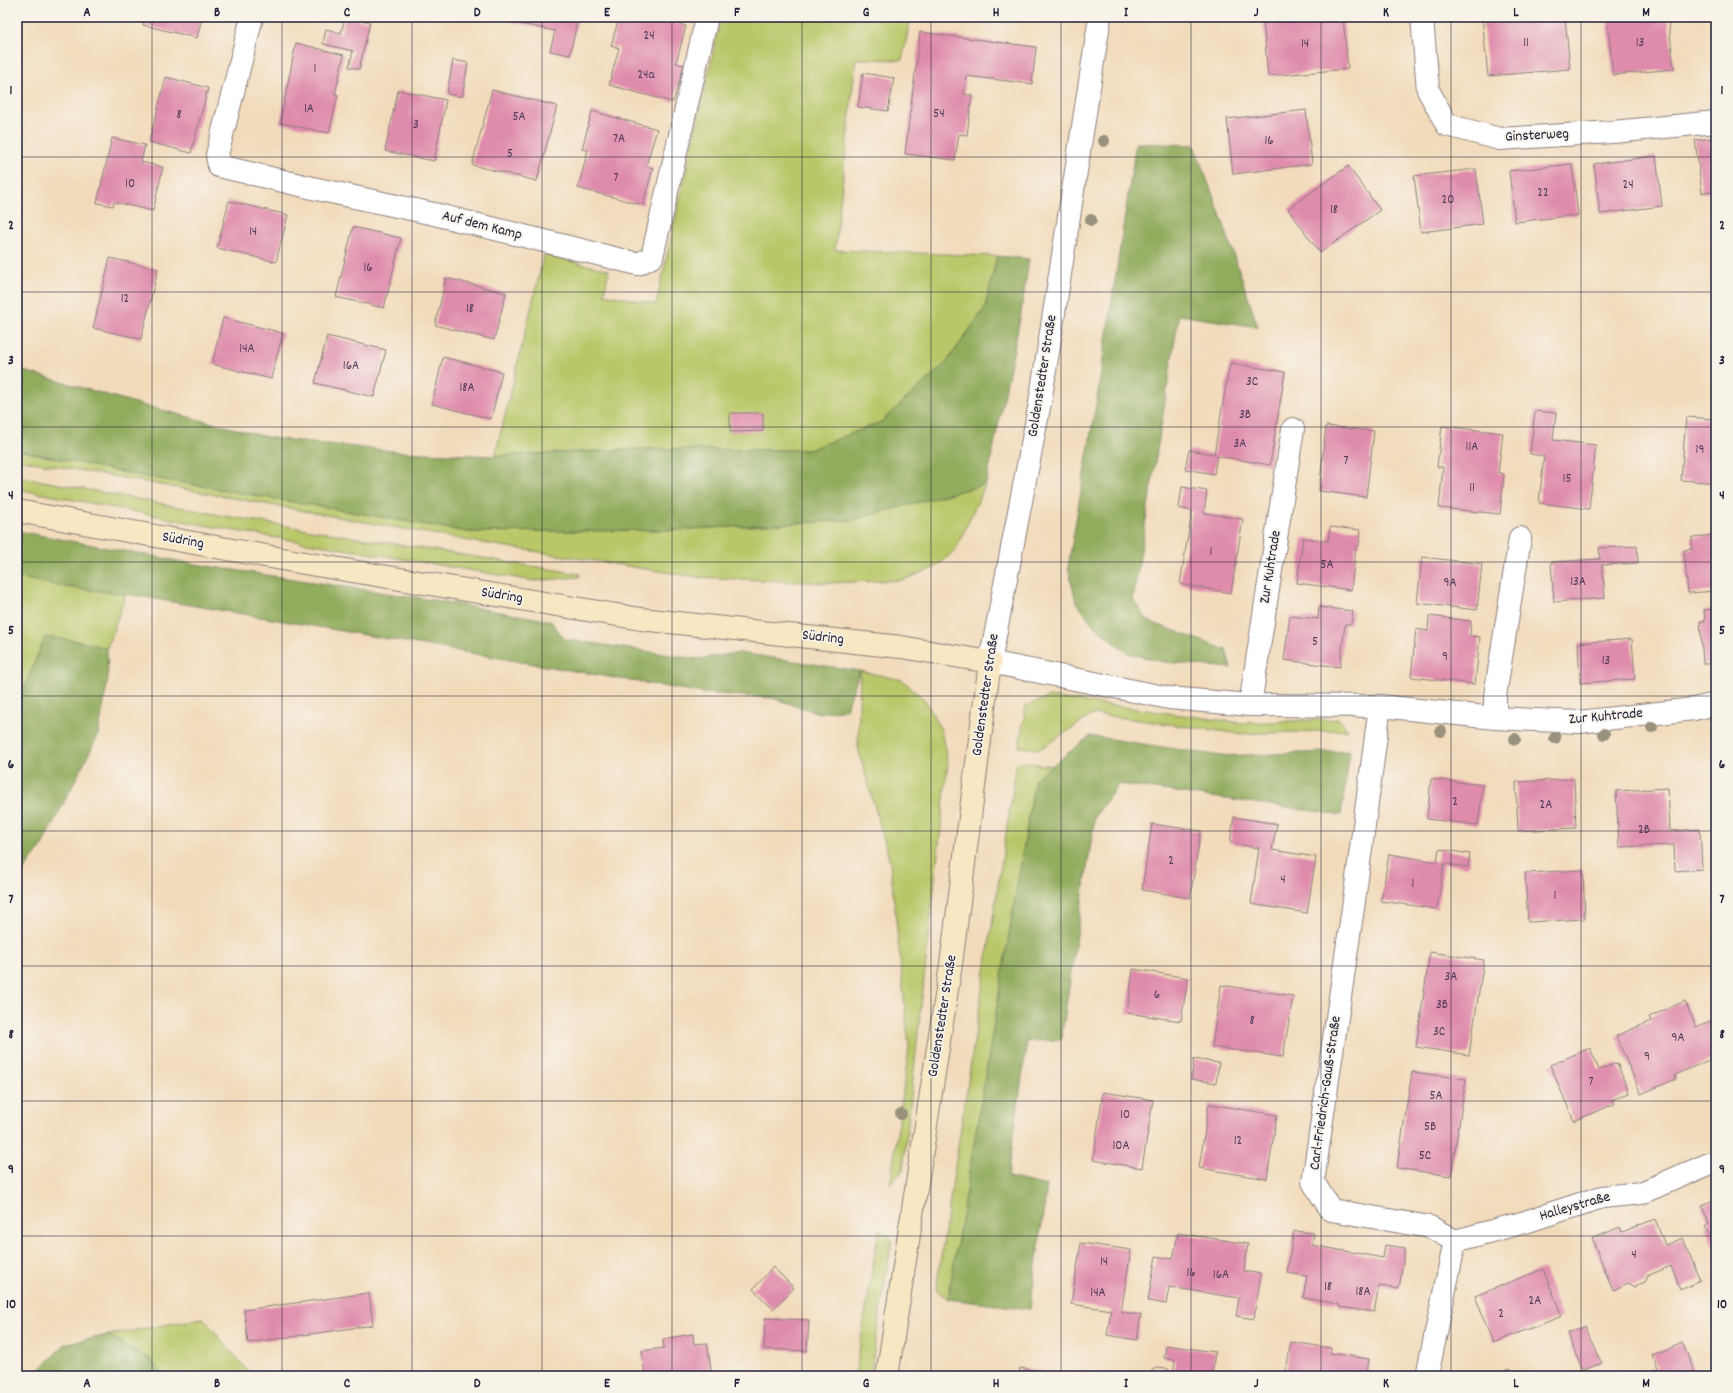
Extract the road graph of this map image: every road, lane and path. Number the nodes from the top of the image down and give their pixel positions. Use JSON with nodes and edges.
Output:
{"nodes":[{"id":1,"x":252,"y":17,"type":"edge"},
{"id":2,"x":707,"y":17,"type":"edge"},
{"id":3,"x":1100,"y":17,"type":"edge"},
{"id":4,"x":1422,"y":17,"type":"edge"},
{"id":5,"x":1716,"y":122,"type":"edge"},
{"id":6,"x":1293,"y":429,"type":"dead end"},
{"id":7,"x":17,"y":511,"type":"edge"},
{"id":8,"x":1520,"y":538,"type":"dead end"},
{"id":9,"x":990,"y":662,"type":"junction"},
{"id":10,"x":1716,"y":704,"type":"edge"},
{"id":11,"x":1250,"y":705,"type":"junction"},
{"id":12,"x":1380,"y":706,"type":"junction"},
{"id":13,"x":1495,"y":718,"type":"junction"},
{"id":14,"x":1716,"y":1162,"type":"edge"},
{"id":15,"x":1455,"y":1241,"type":"junction"},
{"id":16,"x":887,"y":1376,"type":"edge"},
{"id":17,"x":1427,"y":1376,"type":"edge"}],
"edges":[{"from":1,"to":2,"type":"street","name":"Auf dem Kamp"},
{"from":3,"to":9,"type":"street","name":"Goldenstedter Straße"},
{"from":4,"to":5,"type":"street","name":"Ginsterweg"},
{"from":6,"to":11,"type":"street","name":"Zur Kuhtrade"},
{"from":7,"to":9,"type":"main road","name":"Südring"},
{"from":8,"to":13,"type":"street"},
{"from":9,"to":11,"type":"street","name":"Zur Kuhtrade"},
{"from":9,"to":16,"type":"main road","name":"Goldenstedter Straße"},
{"from":10,"to":13,"type":"street","name":"Zur Kuhtrade"},
{"from":11,"to":12,"type":"street","name":"Zur Kuhtrade"},
{"from":12,"to":13,"type":"street","name":"Zur Kuhtrade"},
{"from":12,"to":15,"type":"street","name":"Carl-Friedrich-Gauß-Straße"},
{"from":14,"to":15,"type":"street","name":"Halleystraße"},
{"from":15,"to":17,"type":"street"}]}
